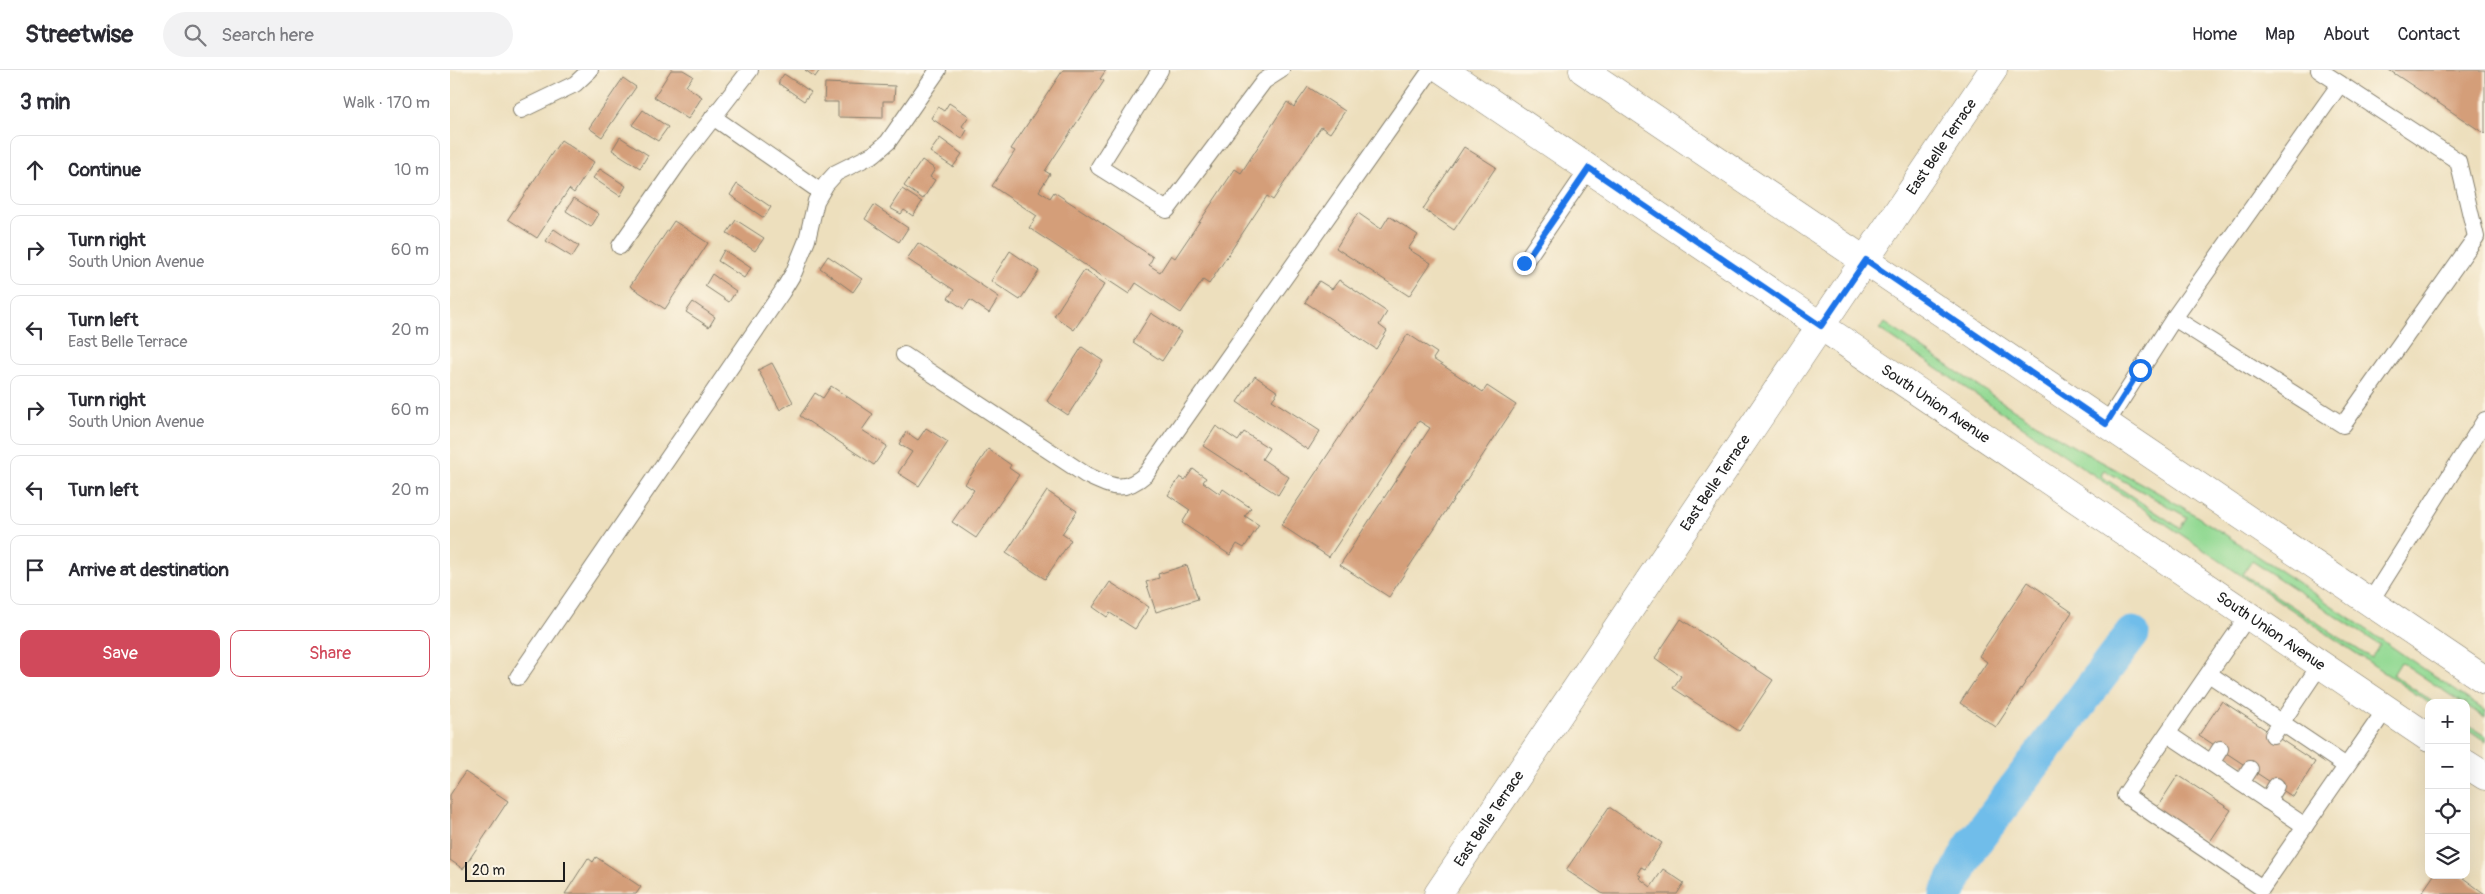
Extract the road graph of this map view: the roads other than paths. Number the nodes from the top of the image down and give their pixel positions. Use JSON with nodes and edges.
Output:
{"nodes":[{"id":1,"x":590,"y":70,"type":"edge"},
{"id":2,"x":750,"y":70,"type":"edge"},
{"id":3,"x":938,"y":70,"type":"edge"},
{"id":4,"x":1160,"y":70,"type":"edge"},
{"id":5,"x":1281,"y":70,"type":"edge"},
{"id":6,"x":1431,"y":70,"type":"edge"},
{"id":7,"x":1443,"y":70,"type":"edge"},
{"id":8,"x":1584,"y":70,"type":"edge"},
{"id":9,"x":1993,"y":70,"type":"edge"},
{"id":10,"x":2319,"y":70,"type":"edge"},
{"id":11,"x":2340,"y":84,"type":"junction"},
{"id":12,"x":520,"y":110,"type":"dead end"},
{"id":13,"x":713,"y":117,"type":"junction"},
{"id":14,"x":1589,"y":168,"type":"junction"},
{"id":15,"x":821,"y":192,"type":"junction"},
{"id":16,"x":620,"y":246,"type":"dead end"},
{"id":17,"x":1866,"y":260,"type":"junction"},
{"id":18,"x":1524,"y":263,"type":"dead end"},
{"id":19,"x":2174,"y":318,"type":"junction"},
{"id":20,"x":1821,"y":326,"type":"junction"},
{"id":21,"x":904,"y":355,"type":"dead end"},
{"id":22,"x":2485,"y":420,"type":"edge"},
{"id":23,"x":2106,"y":424,"type":"junction"},
{"id":24,"x":2370,"y":602,"type":"junction"},
{"id":25,"x":2248,"y":616,"type":"junction"},
{"id":26,"x":2320,"y":665,"type":"junction"},
{"id":27,"x":2209,"y":674,"type":"junction"},
{"id":28,"x":518,"y":677,"type":"dead end"},
{"id":29,"x":2485,"y":680,"type":"edge"},
{"id":30,"x":2386,"y":709,"type":"junction"},
{"id":31,"x":2277,"y":729,"type":"junction"},
{"id":32,"x":2168,"y":734,"type":"junction"},
{"id":33,"x":2425,"y":735,"type":"edge"},
{"id":34,"x":2220,"y":750,"type":"dead end"},
{"id":35,"x":2211,"y":763,"type":"junction"},
{"id":36,"x":2346,"y":766,"type":"junction"},
{"id":37,"x":2470,"y":767,"type":"edge"},
{"id":38,"x":2250,"y":769,"type":"dead end"},
{"id":39,"x":2485,"y":776,"type":"edge"},
{"id":40,"x":2241,"y":784,"type":"junction"},
{"id":41,"x":2276,"y":786,"type":"dead end"},
{"id":42,"x":2266,"y":801,"type":"junction"},
{"id":43,"x":2304,"y":826,"type":"junction"},
{"id":44,"x":1438,"y":894,"type":"edge"}],
"edges":[{"from":1,"to":12,"type":"lane"},
{"from":2,"to":13,"type":"lane"},
{"from":3,"to":15,"type":"lane"},
{"from":4,"to":5,"type":"lane"},
{"from":6,"to":21,"type":"lane"},
{"from":7,"to":14,"type":"main road","name":"South Union Avenue"},
{"from":8,"to":17,"type":"main road"},
{"from":9,"to":17,"type":"main road","name":"East Belle Terrace"},
{"from":10,"to":11,"type":"lane"},
{"from":11,"to":19,"type":"lane"},
{"from":11,"to":19,"type":"lane"},
{"from":13,"to":15,"type":"lane"},
{"from":13,"to":16,"type":"lane"},
{"from":14,"to":18,"type":"lane"},
{"from":14,"to":20,"type":"main road","name":"South Union Avenue"},
{"from":15,"to":28,"type":"lane"},
{"from":17,"to":20,"type":"main road","name":"East Belle Terrace"},
{"from":17,"to":23,"type":"main road"},
{"from":19,"to":23,"type":"lane"},
{"from":20,"to":25,"type":"main road","name":"South Union Avenue"},
{"from":20,"to":44,"type":"main road","name":"East Belle Terrace"},
{"from":22,"to":24,"type":"lane"},
{"from":23,"to":24,"type":"main road"},
{"from":24,"to":29,"type":"main road"},
{"from":25,"to":26,"type":"main road","name":"South Union Avenue"},
{"from":25,"to":27,"type":"lane"},
{"from":26,"to":30,"type":"main road","name":"South Union Avenue"},
{"from":26,"to":31,"type":"lane"},
{"from":27,"to":31,"type":"lane"},
{"from":27,"to":32,"type":"lane"},
{"from":30,"to":33,"type":"main road","name":"South Union Avenue"},
{"from":30,"to":36,"type":"lane"},
{"from":31,"to":36,"type":"lane"},
{"from":32,"to":35,"type":"lane"},
{"from":32,"to":43,"type":"lane"},
{"from":34,"to":35,"type":"lane"},
{"from":35,"to":40,"type":"lane"},
{"from":36,"to":43,"type":"lane"},
{"from":37,"to":39,"type":"main road"},
{"from":38,"to":40,"type":"lane"},
{"from":40,"to":42,"type":"lane"},
{"from":41,"to":42,"type":"lane"},
{"from":42,"to":43,"type":"lane"}]}
